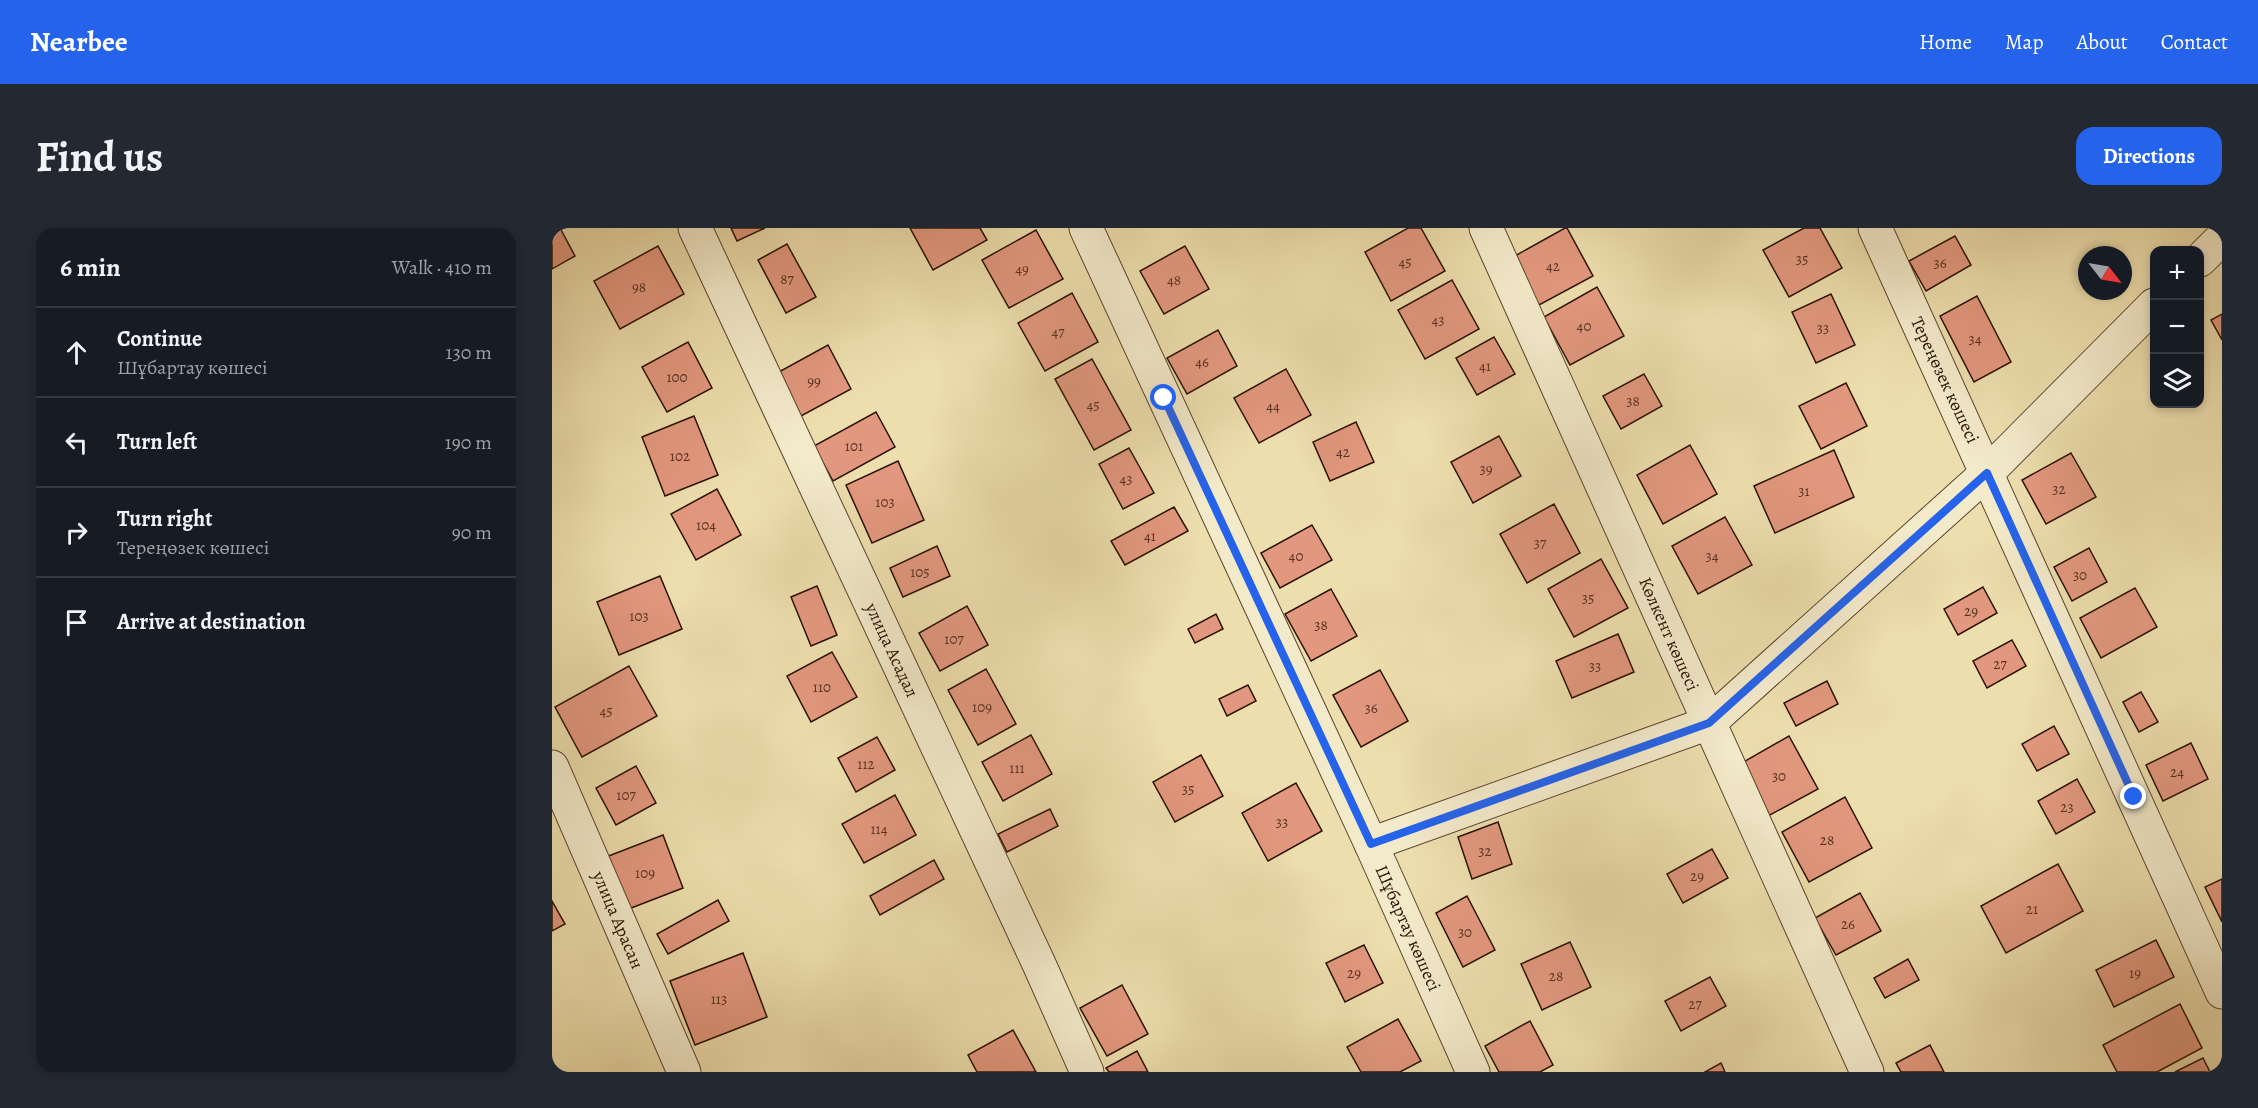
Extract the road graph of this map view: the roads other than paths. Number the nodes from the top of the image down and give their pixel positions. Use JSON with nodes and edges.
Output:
{"nodes":[{"id":1,"x":695,"y":228,"type":"edge"},
{"id":2,"x":1086,"y":228,"type":"edge"},
{"id":3,"x":1486,"y":228,"type":"edge"},
{"id":4,"x":1875,"y":228,"type":"edge"},
{"id":5,"x":2222,"y":238,"type":"edge"},
{"id":6,"x":2204,"y":255,"type":"edge"},
{"id":7,"x":2150,"y":309,"type":"edge"},
{"id":8,"x":1987,"y":473,"type":"junction"},
{"id":9,"x":1709,"y":723,"type":"junction"},
{"id":10,"x":552,"y":767,"type":"edge"},
{"id":11,"x":1371,"y":844,"type":"junction"},
{"id":12,"x":2222,"y":992,"type":"edge"},
{"id":13,"x":684,"y":1072,"type":"edge"},
{"id":14,"x":1087,"y":1072,"type":"edge"},
{"id":15,"x":1473,"y":1072,"type":"edge"},
{"id":16,"x":1867,"y":1072,"type":"edge"}],
"edges":[{"from":1,"to":14,"type":"street","name":"улица Асадал"},
{"from":2,"to":11,"type":"street","name":"Шұбартау көшесі"},
{"from":3,"to":9,"type":"street","name":"Көлкент көшесі"},
{"from":4,"to":8,"type":"street","name":"Тереңөзек көшесі"},
{"from":5,"to":6,"type":"street"},
{"from":7,"to":8,"type":"street"},
{"from":8,"to":9,"type":"street"},
{"from":8,"to":12,"type":"street","name":"Тереңөзек көшесі"},
{"from":9,"to":11,"type":"street"},
{"from":9,"to":16,"type":"street","name":"Көлкент көшесі"},
{"from":10,"to":13,"type":"street","name":"улица Арасан"},
{"from":11,"to":15,"type":"street","name":"Шұбартау көшесі"}]}
